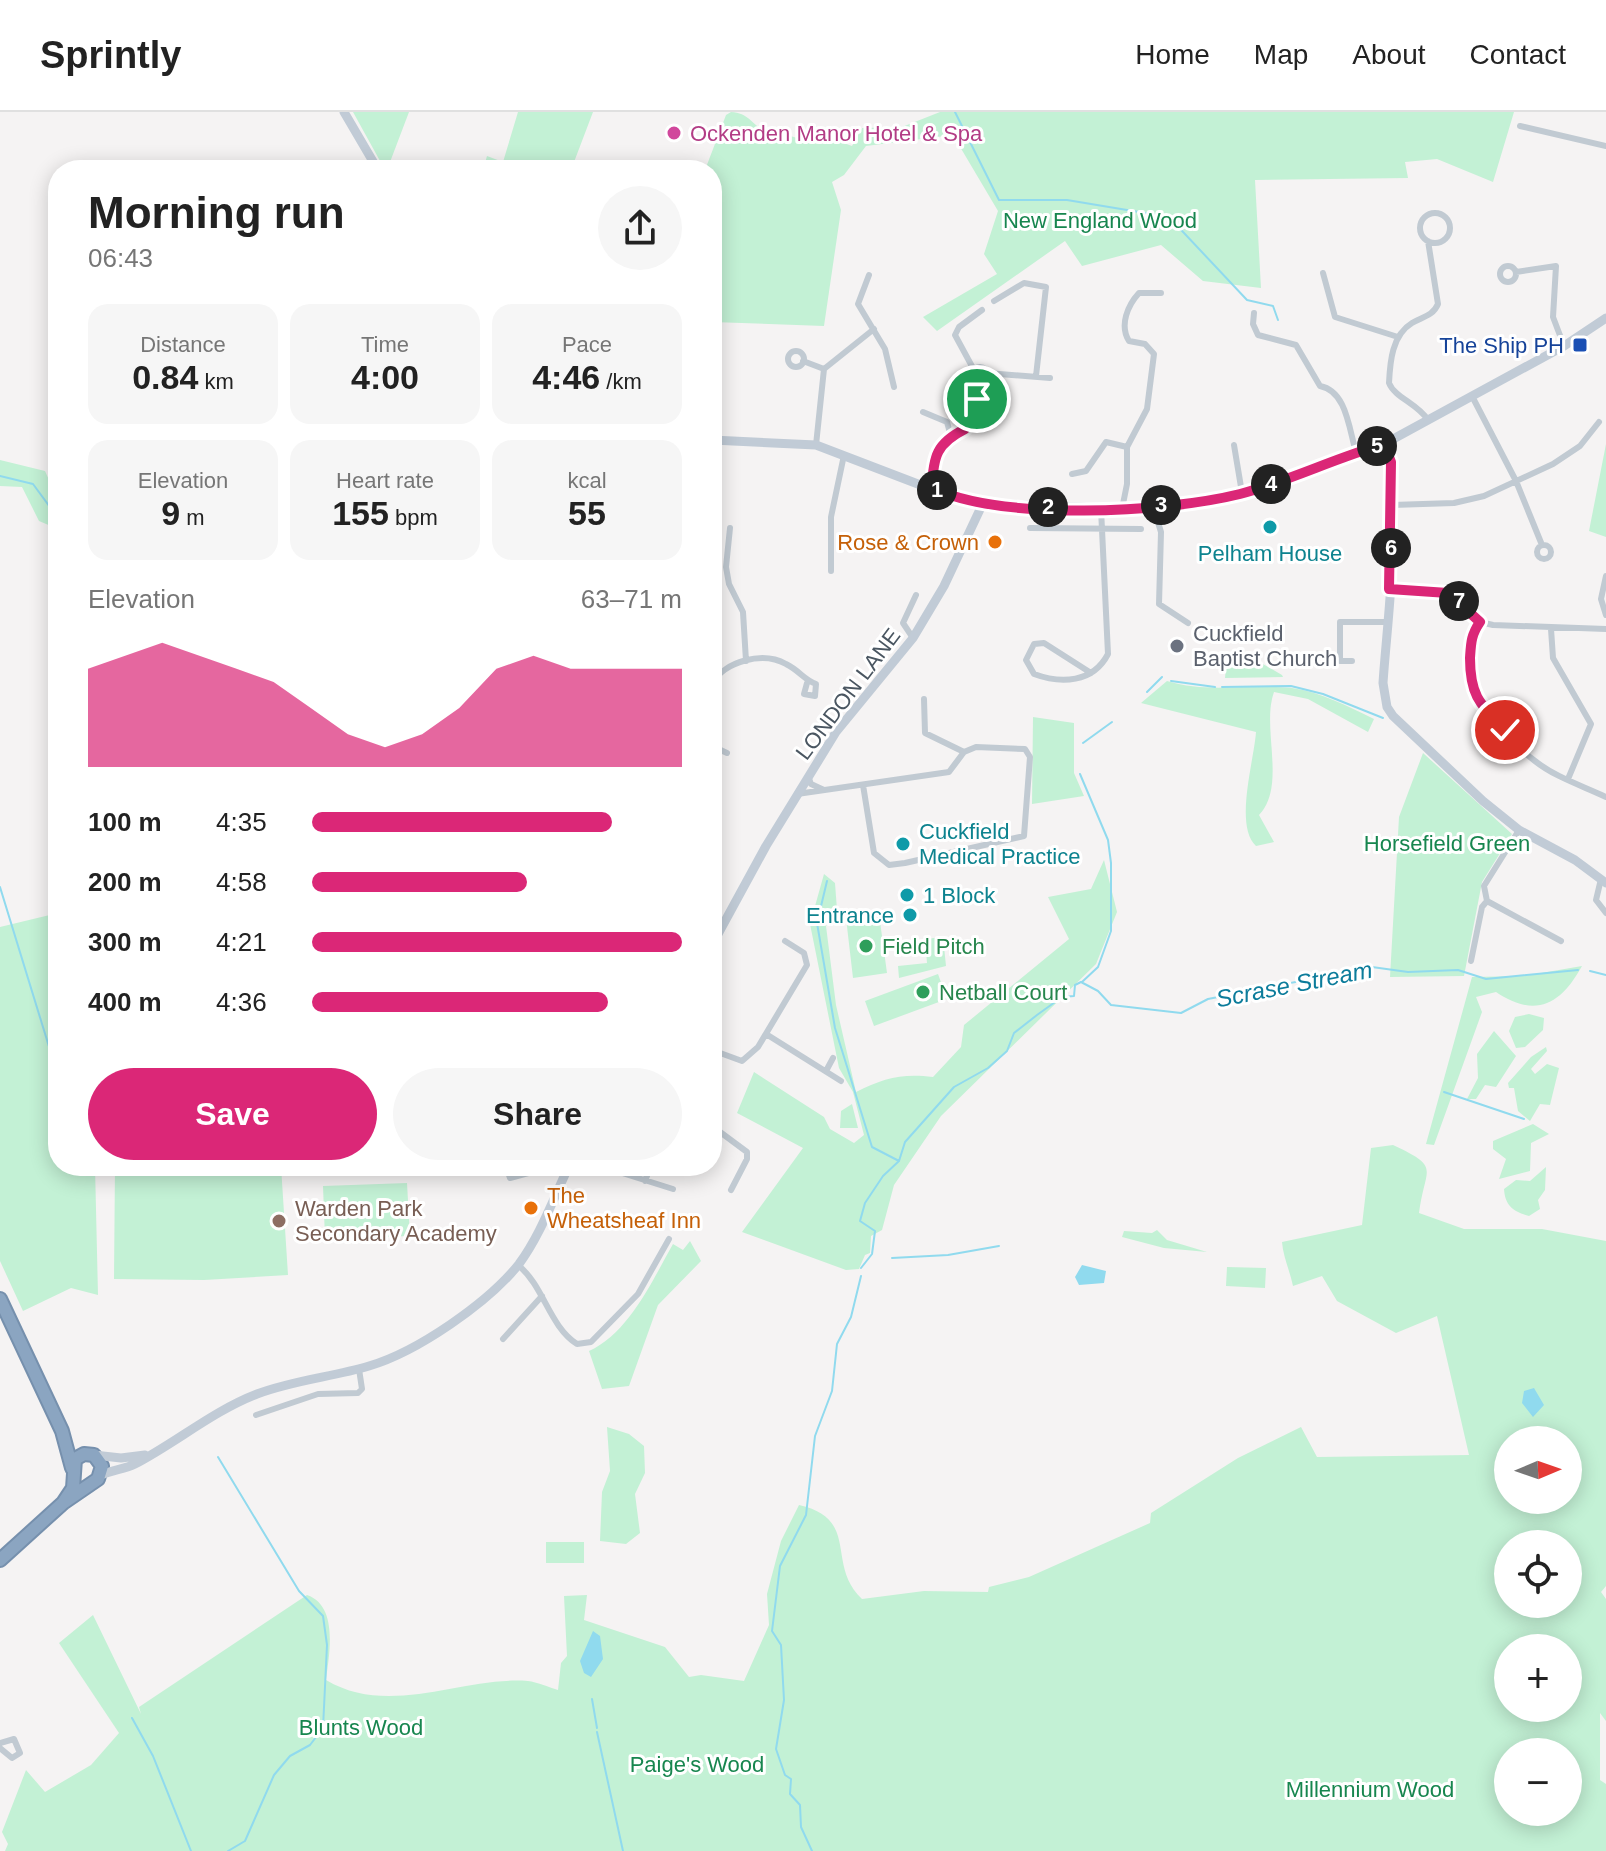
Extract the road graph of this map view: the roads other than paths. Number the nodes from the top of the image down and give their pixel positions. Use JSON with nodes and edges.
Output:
{"nodes":[{"id":1,"x":344,"y":112,"type":"edge"},
{"id":2,"x":1520,"y":126,"type":"dead end"},
{"id":3,"x":1606,"y":146,"type":"edge"},
{"id":4,"x":372,"y":160,"type":"edge"},
{"id":5,"x":1428,"y":241,"type":"junction"},
{"id":6,"x":1568,"y":264,"type":"dead end"},
{"id":7,"x":1556,"y":266,"type":"junction"},
{"id":8,"x":1516,"y":272,"type":"dead end"},
{"id":9,"x":1323,"y":273,"type":"dead end"},
{"id":10,"x":869,"y":275,"type":"dead end"},
{"id":11,"x":1161,"y":293,"type":"dead end"},
{"id":12,"x":994,"y":301,"type":"dead end"},
{"id":13,"x":982,"y":310,"type":"dead end"},
{"id":14,"x":1254,"y":313,"type":"dead end"},
{"id":15,"x":1606,"y":318,"type":"edge"},
{"id":16,"x":874,"y":329,"type":"junction"},
{"id":17,"x":1398,"y":337,"type":"junction"},
{"id":18,"x":1564,"y":346,"type":"junction"},
{"id":19,"x":803,"y":361,"type":"dead end"},
{"id":20,"x":824,"y":369,"type":"junction"},
{"id":21,"x":974,"y":370,"type":"junction"},
{"id":22,"x":987,"y":373,"type":"junction"},
{"id":23,"x":1036,"y":376,"type":"junction"},
{"id":24,"x":1050,"y":378,"type":"dead end"},
{"id":25,"x":978,"y":381,"type":"junction"},
{"id":26,"x":894,"y":387,"type":"dead end"},
{"id":27,"x":1473,"y":398,"type":"junction"},
{"id":28,"x":923,"y":412,"type":"dead end"},
{"id":29,"x":1428,"y":420,"type":"junction"},
{"id":30,"x":1599,"y":422,"type":"dead end"},
{"id":31,"x":950,"y":433,"type":"junction"},
{"id":32,"x":722,"y":440,"type":"edge"},
{"id":33,"x":1384,"y":444,"type":"junction"},
{"id":34,"x":816,"y":445,"type":"junction"},
{"id":35,"x":1234,"y":445,"type":"dead end"},
{"id":36,"x":1127,"y":447,"type":"junction"},
{"id":37,"x":1356,"y":452,"type":"junction"},
{"id":38,"x":844,"y":455,"type":"junction"},
{"id":39,"x":1072,"y":474,"type":"dead end"},
{"id":40,"x":1516,"y":481,"type":"junction"},
{"id":41,"x":932,"y":488,"type":"junction"},
{"id":42,"x":1242,"y":493,"type":"junction"},
{"id":43,"x":983,"y":503,"type":"junction"},
{"id":44,"x":1392,"y":505,"type":"junction"},
{"id":45,"x":1153,"y":506,"type":"junction"},
{"id":46,"x":1101,"y":509,"type":"junction"},
{"id":47,"x":1122,"y":509,"type":"junction"},
{"id":48,"x":730,"y":528,"type":"dead end"},
{"id":49,"x":1030,"y":528,"type":"dead end"},
{"id":50,"x":1141,"y":529,"type":"dead end"},
{"id":51,"x":1103,"y":531,"type":"junction"},
{"id":52,"x":1542,"y":545,"type":"dead end"},
{"id":53,"x":831,"y":571,"type":"dead end"},
{"id":54,"x":1606,"y":576,"type":"edge"},
{"id":55,"x":1389,"y":589,"type":"junction"},
{"id":56,"x":916,"y":595,"type":"dead end"},
{"id":57,"x":1606,"y":615,"type":"edge"},
{"id":58,"x":1387,"y":622,"type":"junction"},
{"id":59,"x":1480,"y":622,"type":"junction"},
{"id":60,"x":1188,"y":623,"type":"dead end"},
{"id":61,"x":1551,"y":629,"type":"junction"},
{"id":62,"x":1606,"y":629,"type":"edge"},
{"id":63,"x":913,"y":638,"type":"junction"},
{"id":64,"x":746,"y":661,"type":"junction"},
{"id":65,"x":1352,"y":661,"type":"dead end"},
{"id":66,"x":722,"y":671,"type":"edge"},
{"id":67,"x":1091,"y":673,"type":"junction"},
{"id":68,"x":807,"y":683,"type":"dead end"},
{"id":69,"x":924,"y":699,"type":"dead end"},
{"id":70,"x":722,"y":751,"type":"edge"},
{"id":71,"x":964,"y":752,"type":"junction"},
{"id":72,"x":727,"y":753,"type":"dead end"},
{"id":73,"x":808,"y":776,"type":"junction"},
{"id":74,"x":1568,"y":779,"type":"junction"},
{"id":75,"x":863,"y":785,"type":"junction"},
{"id":76,"x":824,"y":790,"type":"junction"},
{"id":77,"x":797,"y":794,"type":"junction"},
{"id":78,"x":1606,"y":797,"type":"edge"},
{"id":79,"x":1519,"y":830,"type":"junction"},
{"id":80,"x":1604,"y":881,"type":"edge"},
{"id":81,"x":1487,"y":901,"type":"junction"},
{"id":82,"x":1606,"y":913,"type":"edge"},
{"id":83,"x":722,"y":927,"type":"edge"},
{"id":84,"x":785,"y":941,"type":"dead end"},
{"id":85,"x":1561,"y":941,"type":"dead end"},
{"id":86,"x":1471,"y":961,"type":"dead end"},
{"id":87,"x":766,"y":1034,"type":"junction"},
{"id":88,"x":722,"y":1054,"type":"edge"},
{"id":89,"x":833,"y":1058,"type":"dead end"},
{"id":90,"x":826,"y":1071,"type":"junction"},
{"id":91,"x":841,"y":1081,"type":"dead end"},
{"id":92,"x":722,"y":1133,"type":"edge"},
{"id":93,"x":559,"y":1176,"type":"edge"},
{"id":94,"x":630,"y":1176,"type":"edge"},
{"id":95,"x":647,"y":1176,"type":"edge"},
{"id":96,"x":645,"y":1181,"type":"junction"},
{"id":97,"x":673,"y":1189,"type":"dead end"},
{"id":98,"x":731,"y":1190,"type":"dead end"},
{"id":99,"x":669,"y":1239,"type":"dead end"},
{"id":100,"x":518,"y":1265,"type":"junction"},
{"id":101,"x":542,"y":1296,"type":"junction"},
{"id":102,"x":0,"y":1299,"type":"edge"},
{"id":103,"x":503,"y":1339,"type":"dead end"},
{"id":104,"x":359,"y":1369,"type":"junction"},
{"id":105,"x":256,"y":1415,"type":"dead end"},
{"id":106,"x":62,"y":1431,"type":"junction"},
{"id":107,"x":92,"y":1454,"type":"junction"},
{"id":108,"x":149,"y":1455,"type":"junction"},
{"id":109,"x":72,"y":1471,"type":"junction"},
{"id":110,"x":97,"y":1479,"type":"junction"},
{"id":111,"x":63,"y":1503,"type":"junction"},
{"id":112,"x":0,"y":1560,"type":"edge"}],
"edges":[{"from":1,"to":4,"type":"main road"},
{"from":2,"to":3,"type":"street"},
{"from":5,"to":5,"type":"street"},
{"from":5,"to":17,"type":"street"},
{"from":6,"to":7,"type":"street"},
{"from":7,"to":8,"type":"street"},
{"from":7,"to":18,"type":"street"},
{"from":9,"to":17,"type":"street"},
{"from":10,"to":16,"type":"street"},
{"from":11,"to":36,"type":"street"},
{"from":12,"to":23,"type":"street"},
{"from":13,"to":21,"type":"street"},
{"from":14,"to":37,"type":"street"},
{"from":15,"to":18,"type":"main road"},
{"from":16,"to":20,"type":"street"},
{"from":16,"to":26,"type":"street"},
{"from":17,"to":29,"type":"street"},
{"from":18,"to":27,"type":"main road"},
{"from":19,"to":20,"type":"street"},
{"from":20,"to":34,"type":"street"},
{"from":21,"to":22,"type":"street"},
{"from":21,"to":25,"type":"street"},
{"from":22,"to":23,"type":"street"},
{"from":22,"to":25,"type":"street"},
{"from":23,"to":24,"type":"street"},
{"from":25,"to":31,"type":"street"},
{"from":27,"to":29,"type":"main road"},
{"from":27,"to":40,"type":"street"},
{"from":28,"to":31,"type":"street"},
{"from":29,"to":33,"type":"main road"},
{"from":30,"to":40,"type":"street"},
{"from":31,"to":41,"type":"street"},
{"from":32,"to":34,"type":"main road"},
{"from":33,"to":37,"type":"main road"},
{"from":33,"to":44,"type":"main road"},
{"from":34,"to":38,"type":"main road"},
{"from":35,"to":42,"type":"street"},
{"from":36,"to":39,"type":"street"},
{"from":36,"to":47,"type":"street"},
{"from":37,"to":42,"type":"main road"},
{"from":38,"to":41,"type":"main road"},
{"from":38,"to":53,"type":"street"},
{"from":40,"to":44,"type":"street"},
{"from":40,"to":52,"type":"street"},
{"from":41,"to":43,"type":"main road"},
{"from":42,"to":45,"type":"main road"},
{"from":43,"to":46,"type":"main road"},
{"from":43,"to":63,"type":"main road","name":"LONDON LANE"},
{"from":44,"to":55,"type":"main road"},
{"from":45,"to":47,"type":"main road"},
{"from":45,"to":60,"type":"street"},
{"from":46,"to":47,"type":"main road"},
{"from":46,"to":51,"type":"street"},
{"from":48,"to":64,"type":"street"},
{"from":49,"to":51,"type":"street"},
{"from":50,"to":51,"type":"street"},
{"from":51,"to":67,"type":"street"},
{"from":54,"to":57,"type":"street"},
{"from":55,"to":58,"type":"main road"},
{"from":55,"to":59,"type":"street"},
{"from":56,"to":63,"type":"street"},
{"from":58,"to":65,"type":"street"},
{"from":58,"to":79,"type":"main road"},
{"from":59,"to":61,"type":"street"},
{"from":59,"to":74,"type":"street"},
{"from":61,"to":62,"type":"street"},
{"from":61,"to":74,"type":"street"},
{"from":63,"to":73,"type":"main road","name":"LONDON LANE"},
{"from":64,"to":66,"type":"street"},
{"from":64,"to":68,"type":"street"},
{"from":67,"to":67,"type":"street"},
{"from":69,"to":71,"type":"street"},
{"from":70,"to":72,"type":"street"},
{"from":71,"to":75,"type":"street"},
{"from":71,"to":75,"type":"street"},
{"from":73,"to":76,"type":"street"},
{"from":73,"to":77,"type":"main road","name":"LONDON LANE"},
{"from":74,"to":78,"type":"street"},
{"from":75,"to":76,"type":"street"},
{"from":76,"to":77,"type":"street"},
{"from":77,"to":83,"type":"main road","name":"LONDON LANE"},
{"from":79,"to":80,"type":"main road"},
{"from":79,"to":81,"type":"street"},
{"from":80,"to":82,"type":"street"},
{"from":81,"to":85,"type":"street"},
{"from":81,"to":86,"type":"street"},
{"from":84,"to":87,"type":"street"},
{"from":87,"to":88,"type":"street"},
{"from":87,"to":90,"type":"street"},
{"from":89,"to":90,"type":"street"},
{"from":90,"to":91,"type":"street"},
{"from":92,"to":98,"type":"street"},
{"from":93,"to":100,"type":"main road"},
{"from":94,"to":96,"type":"street"},
{"from":95,"to":96,"type":"street"},
{"from":96,"to":97,"type":"street"},
{"from":99,"to":101,"type":"street"},
{"from":100,"to":101,"type":"street"},
{"from":100,"to":104,"type":"main road"},
{"from":101,"to":103,"type":"street"},
{"from":102,"to":106,"type":"highway"},
{"from":104,"to":105,"type":"street"},
{"from":104,"to":108,"type":"main road"},
{"from":106,"to":107,"type":"highway"},
{"from":106,"to":109,"type":"highway"},
{"from":107,"to":108,"type":"main road"},
{"from":107,"to":109,"type":"highway"},
{"from":107,"to":110,"type":"highway"},
{"from":108,"to":110,"type":"main road"},
{"from":109,"to":110,"type":"highway"},
{"from":109,"to":111,"type":"highway"},
{"from":110,"to":111,"type":"highway"},
{"from":111,"to":112,"type":"highway"}]}
